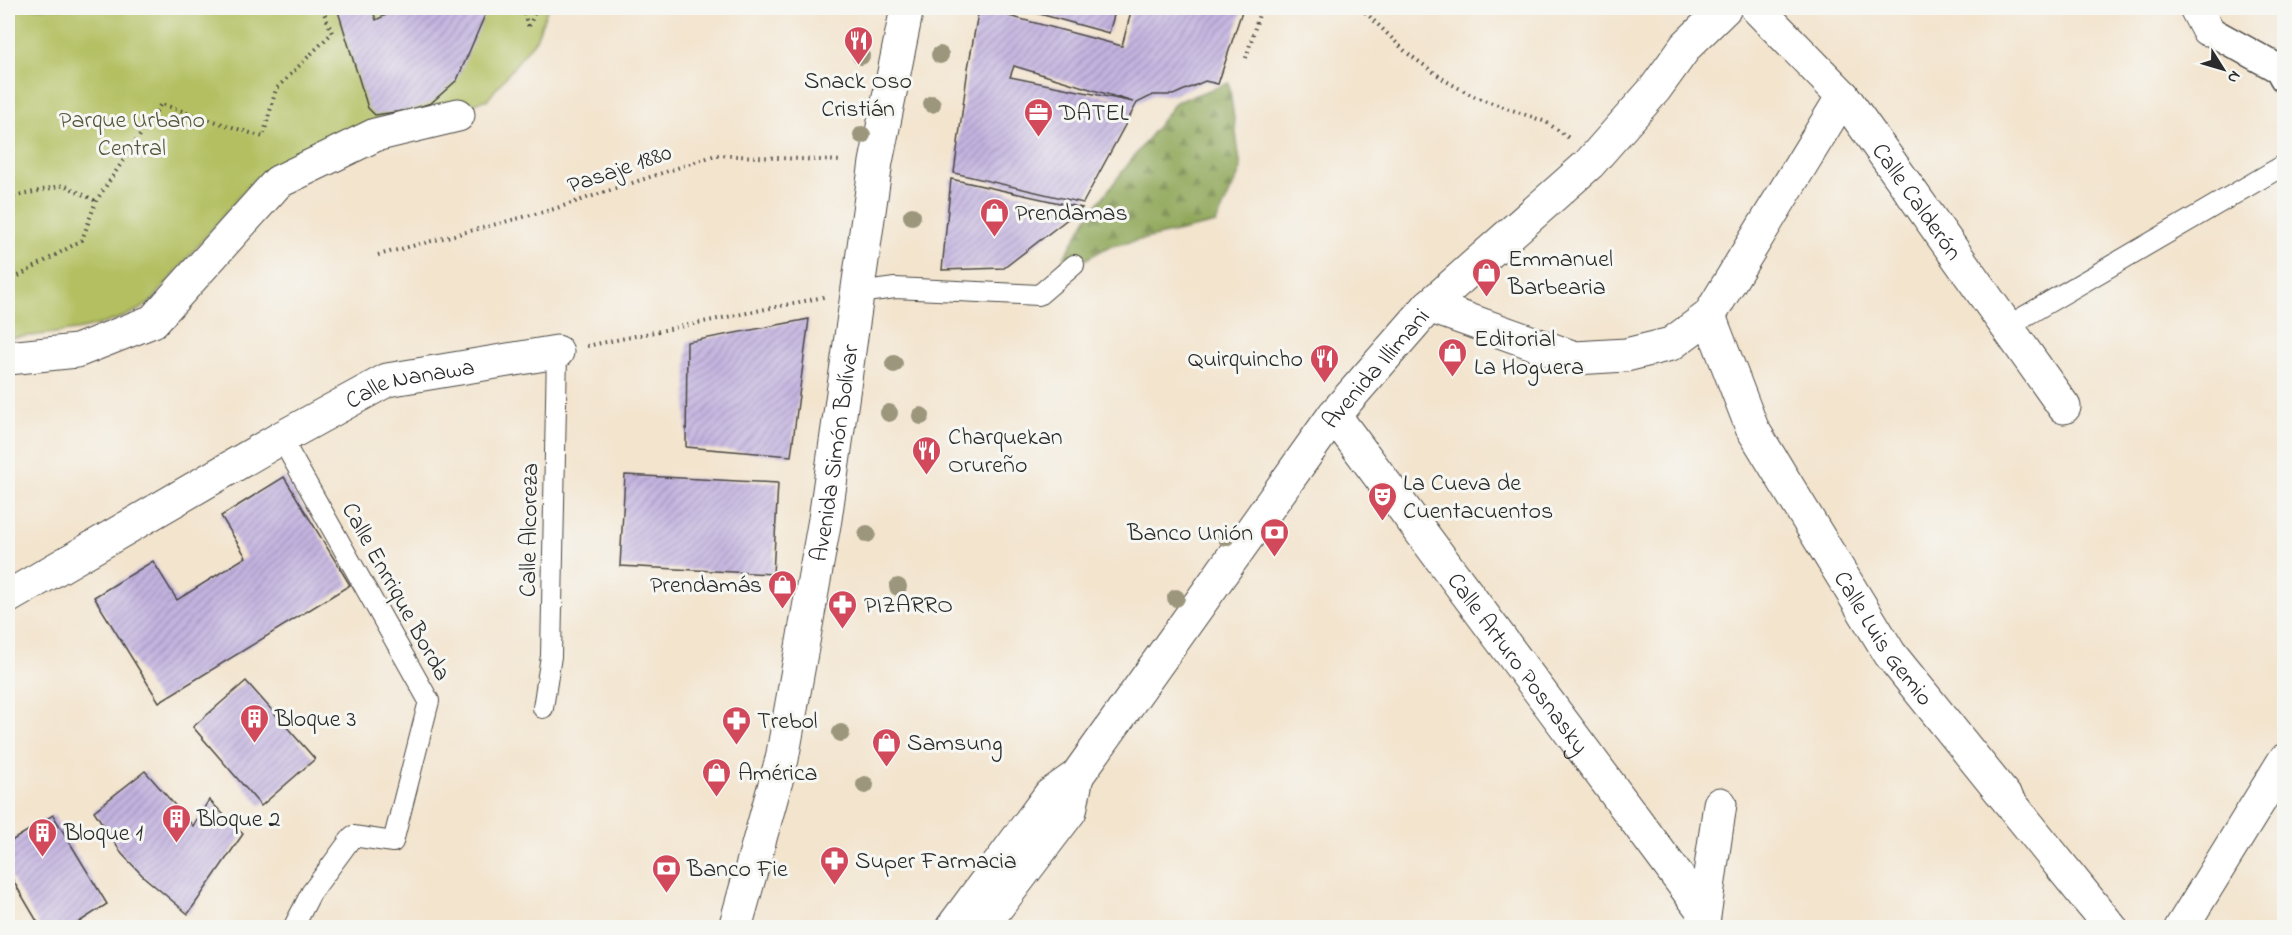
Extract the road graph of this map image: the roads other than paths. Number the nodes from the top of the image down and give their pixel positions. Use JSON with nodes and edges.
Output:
{"nodes":[{"id":1,"x":907,"y":8,"type":"edge"},
{"id":2,"x":1725,"y":8,"type":"edge"},
{"id":3,"x":1757,"y":8,"type":"edge"},
{"id":4,"x":2202,"y":18,"type":"edge"},
{"id":5,"x":2284,"y":78,"type":"edge"},
{"id":6,"x":1843,"y":96,"type":"junction"},
{"id":7,"x":458,"y":115,"type":"dead end"},
{"id":8,"x":2284,"y":165,"type":"edge"},
{"id":9,"x":1074,"y":265,"type":"dead end"},
{"id":10,"x":858,"y":293,"type":"junction"},
{"id":11,"x":1429,"y":306,"type":"junction"},
{"id":12,"x":1708,"y":316,"type":"junction"},
{"id":13,"x":2008,"y":326,"type":"junction"},
{"id":14,"x":557,"y":352,"type":"joint"},
{"id":15,"x":8,"y":358,"type":"edge"},
{"id":16,"x":2064,"y":407,"type":"dead end"},
{"id":17,"x":1334,"y":415,"type":"junction"},
{"id":18,"x":281,"y":438,"type":"junction"},
{"id":19,"x":8,"y":597,"type":"edge"},
{"id":20,"x":543,"y":708,"type":"dead end"},
{"id":21,"x":2284,"y":761,"type":"edge"},
{"id":22,"x":1077,"y":776,"type":"junction"},
{"id":23,"x":1720,"y":804,"type":"dead end"},
{"id":24,"x":744,"y":895,"type":"junction"},
{"id":25,"x":1703,"y":920,"type":"edge"},
{"id":26,"x":294,"y":927,"type":"edge"},
{"id":27,"x":735,"y":927,"type":"edge"},
{"id":28,"x":742,"y":927,"type":"edge"},
{"id":29,"x":952,"y":927,"type":"edge"},
{"id":30,"x":981,"y":927,"type":"edge"},
{"id":31,"x":2111,"y":927,"type":"edge"},
{"id":32,"x":2181,"y":927,"type":"edge"}],
"edges":[{"from":1,"to":10,"type":"street","name":"Avenida Simón Bolívar"},
{"from":2,"to":11,"type":"street","name":"Avenida Illimani"},
{"from":3,"to":6,"type":"street","name":"Calle Calderón"},
{"from":4,"to":5,"type":"street"},
{"from":6,"to":12,"type":"street"},
{"from":6,"to":13,"type":"street","name":"Calle Calderón"},
{"from":7,"to":15,"type":"street"},
{"from":8,"to":13,"type":"lane"},
{"from":9,"to":10,"type":"lane"},
{"from":10,"to":24,"type":"street","name":"Avenida Simón Bolívar"},
{"from":11,"to":12,"type":"street"},
{"from":11,"to":17,"type":"street","name":"Avenida Illimani"},
{"from":12,"to":31,"type":"street","name":"Calle Luis Gemio"},
{"from":13,"to":16,"type":"street","name":"Calle Calderón"},
{"from":14,"to":18,"type":"street","name":"Calle Nanawa"},
{"from":14,"to":20,"type":"lane","name":"Calle Alcoreza"},
{"from":17,"to":22,"type":"street","name":"Avenida Illimani"},
{"from":17,"to":25,"type":"street","name":"Calle Arturo Posnasky"},
{"from":18,"to":19,"type":"street","name":"Calle Nanawa"},
{"from":18,"to":26,"type":"lane","name":"Calle Enrrique Borda"},
{"from":21,"to":32,"type":"street"},
{"from":22,"to":29,"type":"street","name":"Avenida Illimani"},
{"from":22,"to":30,"type":"street","name":"Avenida Illimani"},
{"from":23,"to":25,"type":"street","name":"Calle Arturo Posnasky"},
{"from":24,"to":27,"type":"street"},
{"from":24,"to":28,"type":"street"}]}
